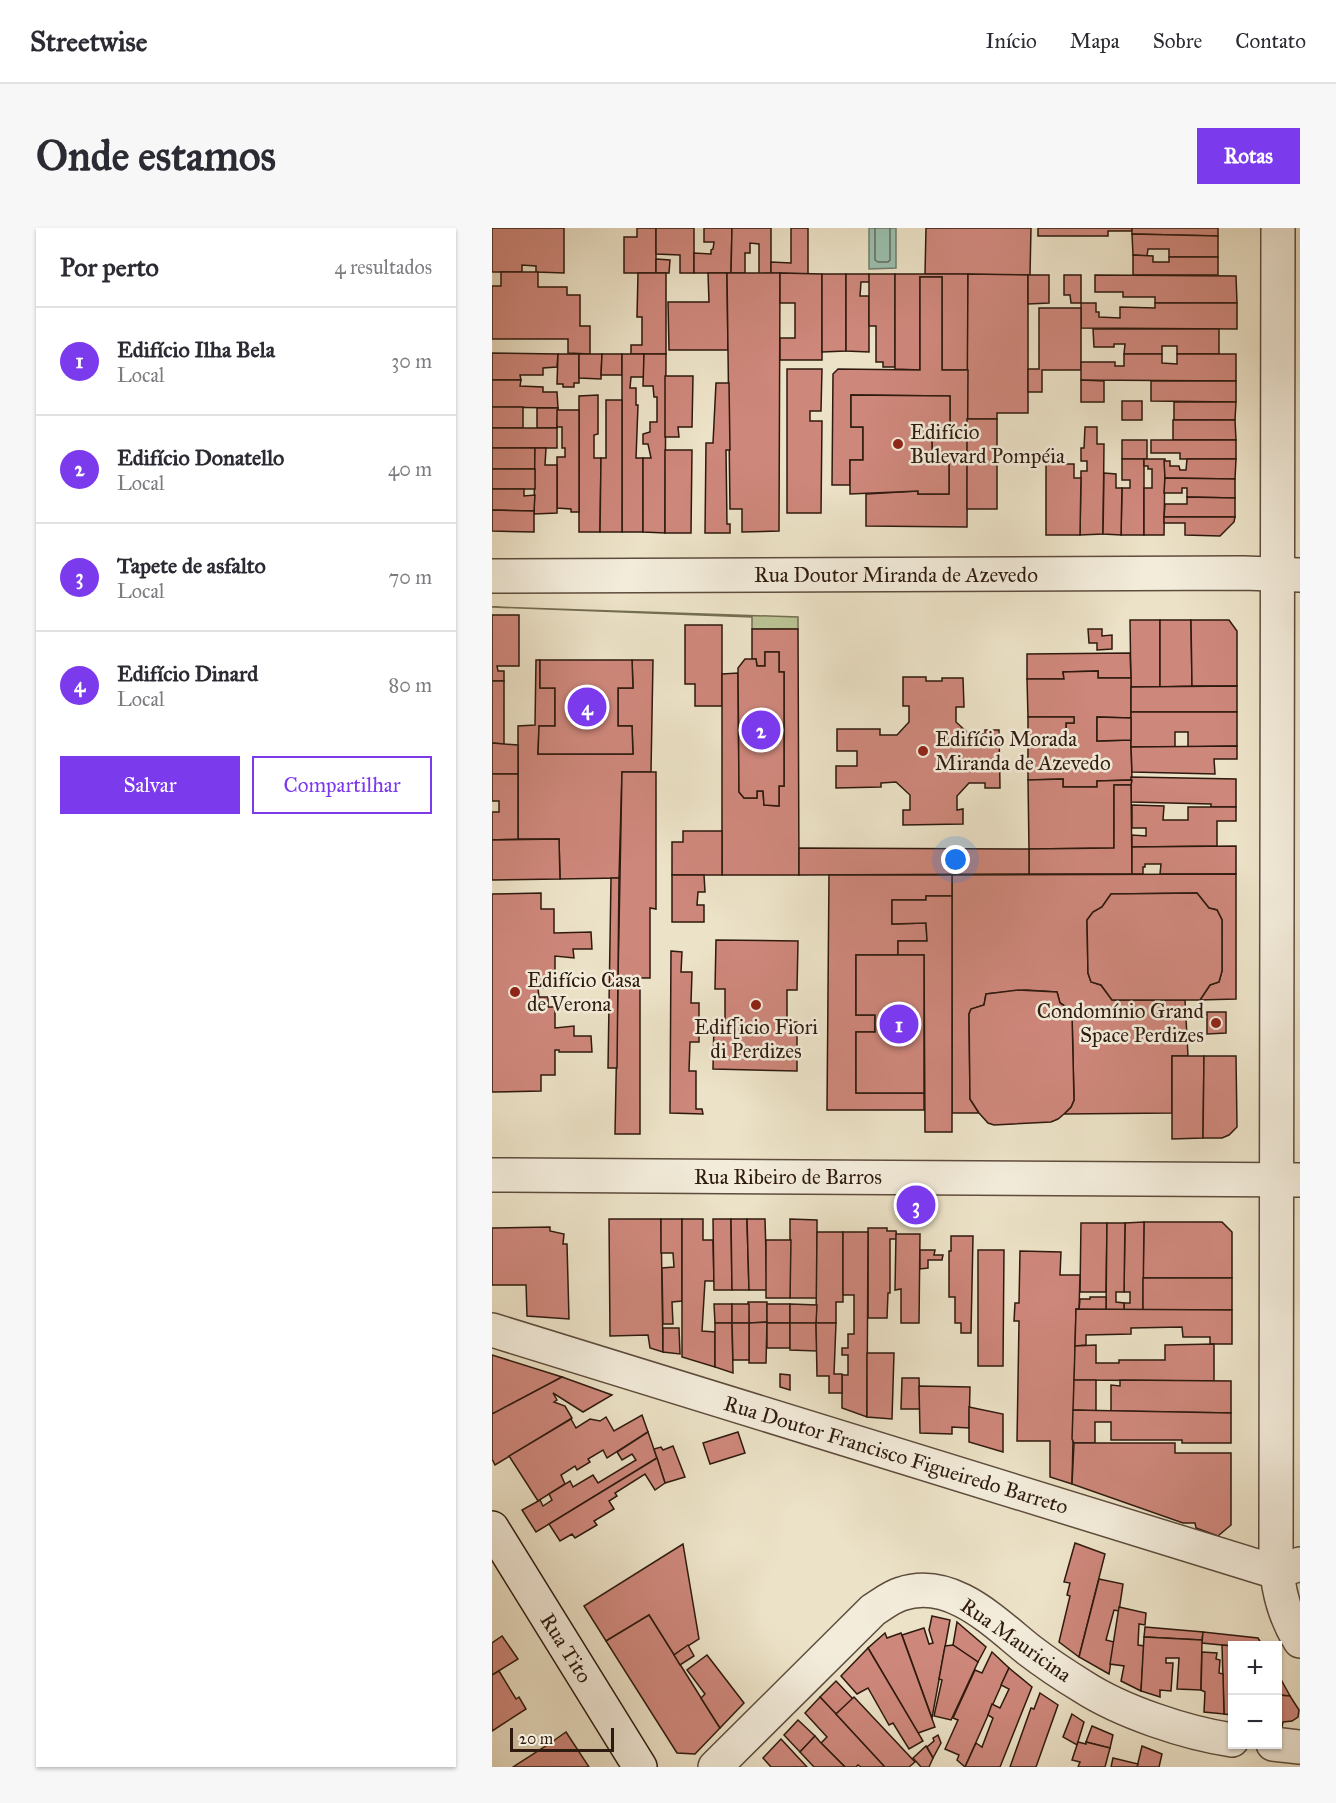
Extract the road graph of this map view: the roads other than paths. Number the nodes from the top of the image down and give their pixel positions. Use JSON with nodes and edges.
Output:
{"nodes":[{"id":1,"x":1278,"y":228,"type":"edge"},
{"id":2,"x":1288,"y":574,"type":"edge"},
{"id":3,"x":492,"y":576,"type":"edge"},
{"id":4,"x":492,"y":1174,"type":"edge"},
{"id":5,"x":1288,"y":1180,"type":"edge"},
{"id":6,"x":492,"y":1330,"type":"edge"},
{"id":7,"x":497,"y":1545,"type":"edge"},
{"id":8,"x":1288,"y":1568,"type":"edge"},
{"id":9,"x":1300,"y":1641,"type":"edge"},
{"id":10,"x":1228,"y":1739,"type":"edge"},
{"id":11,"x":1282,"y":1745,"type":"edge"},
{"id":12,"x":1300,"y":1747,"type":"edge"},
{"id":13,"x":640,"y":1767,"type":"edge"},
{"id":14,"x":715,"y":1767,"type":"edge"}],
"edges":[{"from":1,"to":2,"type":"street"},
{"from":2,"to":3,"type":"street","name":"Rua Doutor Miranda de Azevedo"},
{"from":2,"to":5,"type":"street"},
{"from":4,"to":5,"type":"street","name":"Rua Ribeiro de Barros"},
{"from":5,"to":8,"type":"street"},
{"from":6,"to":8,"type":"street","name":"Rua Doutor Francisco Figueiredo Barreto"},
{"from":7,"to":13,"type":"street","name":"Rua Tito"},
{"from":8,"to":9,"type":"street"},
{"from":10,"to":14,"type":"street","name":"Rua Mauricina"},
{"from":11,"to":12,"type":"street"}]}
